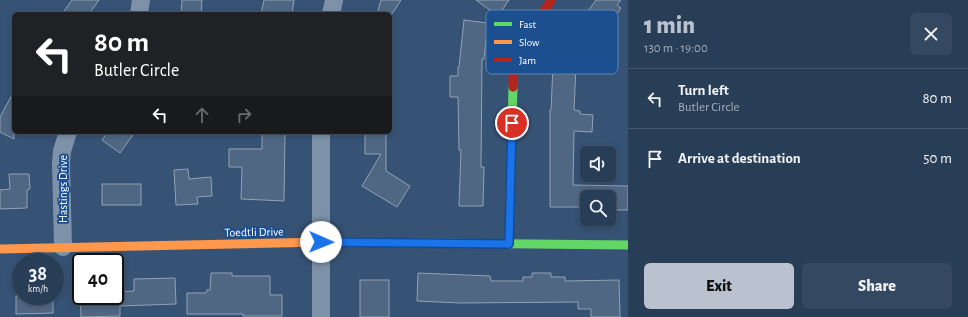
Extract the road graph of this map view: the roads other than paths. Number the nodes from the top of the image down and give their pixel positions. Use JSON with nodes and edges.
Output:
{"nodes":[{"id":1,"x":141,"y":0,"type":"edge"},
{"id":2,"x":334,"y":0,"type":"edge"},
{"id":3,"x":551,"y":0,"type":"edge"},
{"id":4,"x":545,"y":10,"type":"edge"},
{"id":5,"x":139,"y":12,"type":"edge"},
{"id":6,"x":331,"y":12,"type":"edge"},
{"id":7,"x":513,"y":74,"type":"edge"},
{"id":8,"x":67,"y":134,"type":"edge"},
{"id":9,"x":321,"y":134,"type":"edge"},
{"id":10,"x":321,"y":242,"type":"junction"},
{"id":11,"x":509,"y":244,"type":"junction"},
{"id":12,"x":628,"y":245,"type":"edge"},
{"id":13,"x":64,"y":247,"type":"junction"},
{"id":14,"x":0,"y":249,"type":"edge"},
{"id":15,"x":321,"y":317,"type":"edge"}],
"edges":[{"from":1,"to":5,"type":"street"},
{"from":2,"to":6,"type":"street"},
{"from":3,"to":4,"type":"street"},
{"from":7,"to":11,"type":"street"},
{"from":8,"to":13,"type":"street","name":"Hastings Drive"},
{"from":9,"to":10,"type":"street"},
{"from":10,"to":11,"type":"street","name":"Toedtli Drive"},
{"from":10,"to":13,"type":"street","name":"Toedtli Drive"},
{"from":10,"to":15,"type":"street"},
{"from":11,"to":12,"type":"street","name":"Toedtli Drive"},
{"from":13,"to":14,"type":"street","name":"Toedtli Drive"}]}
